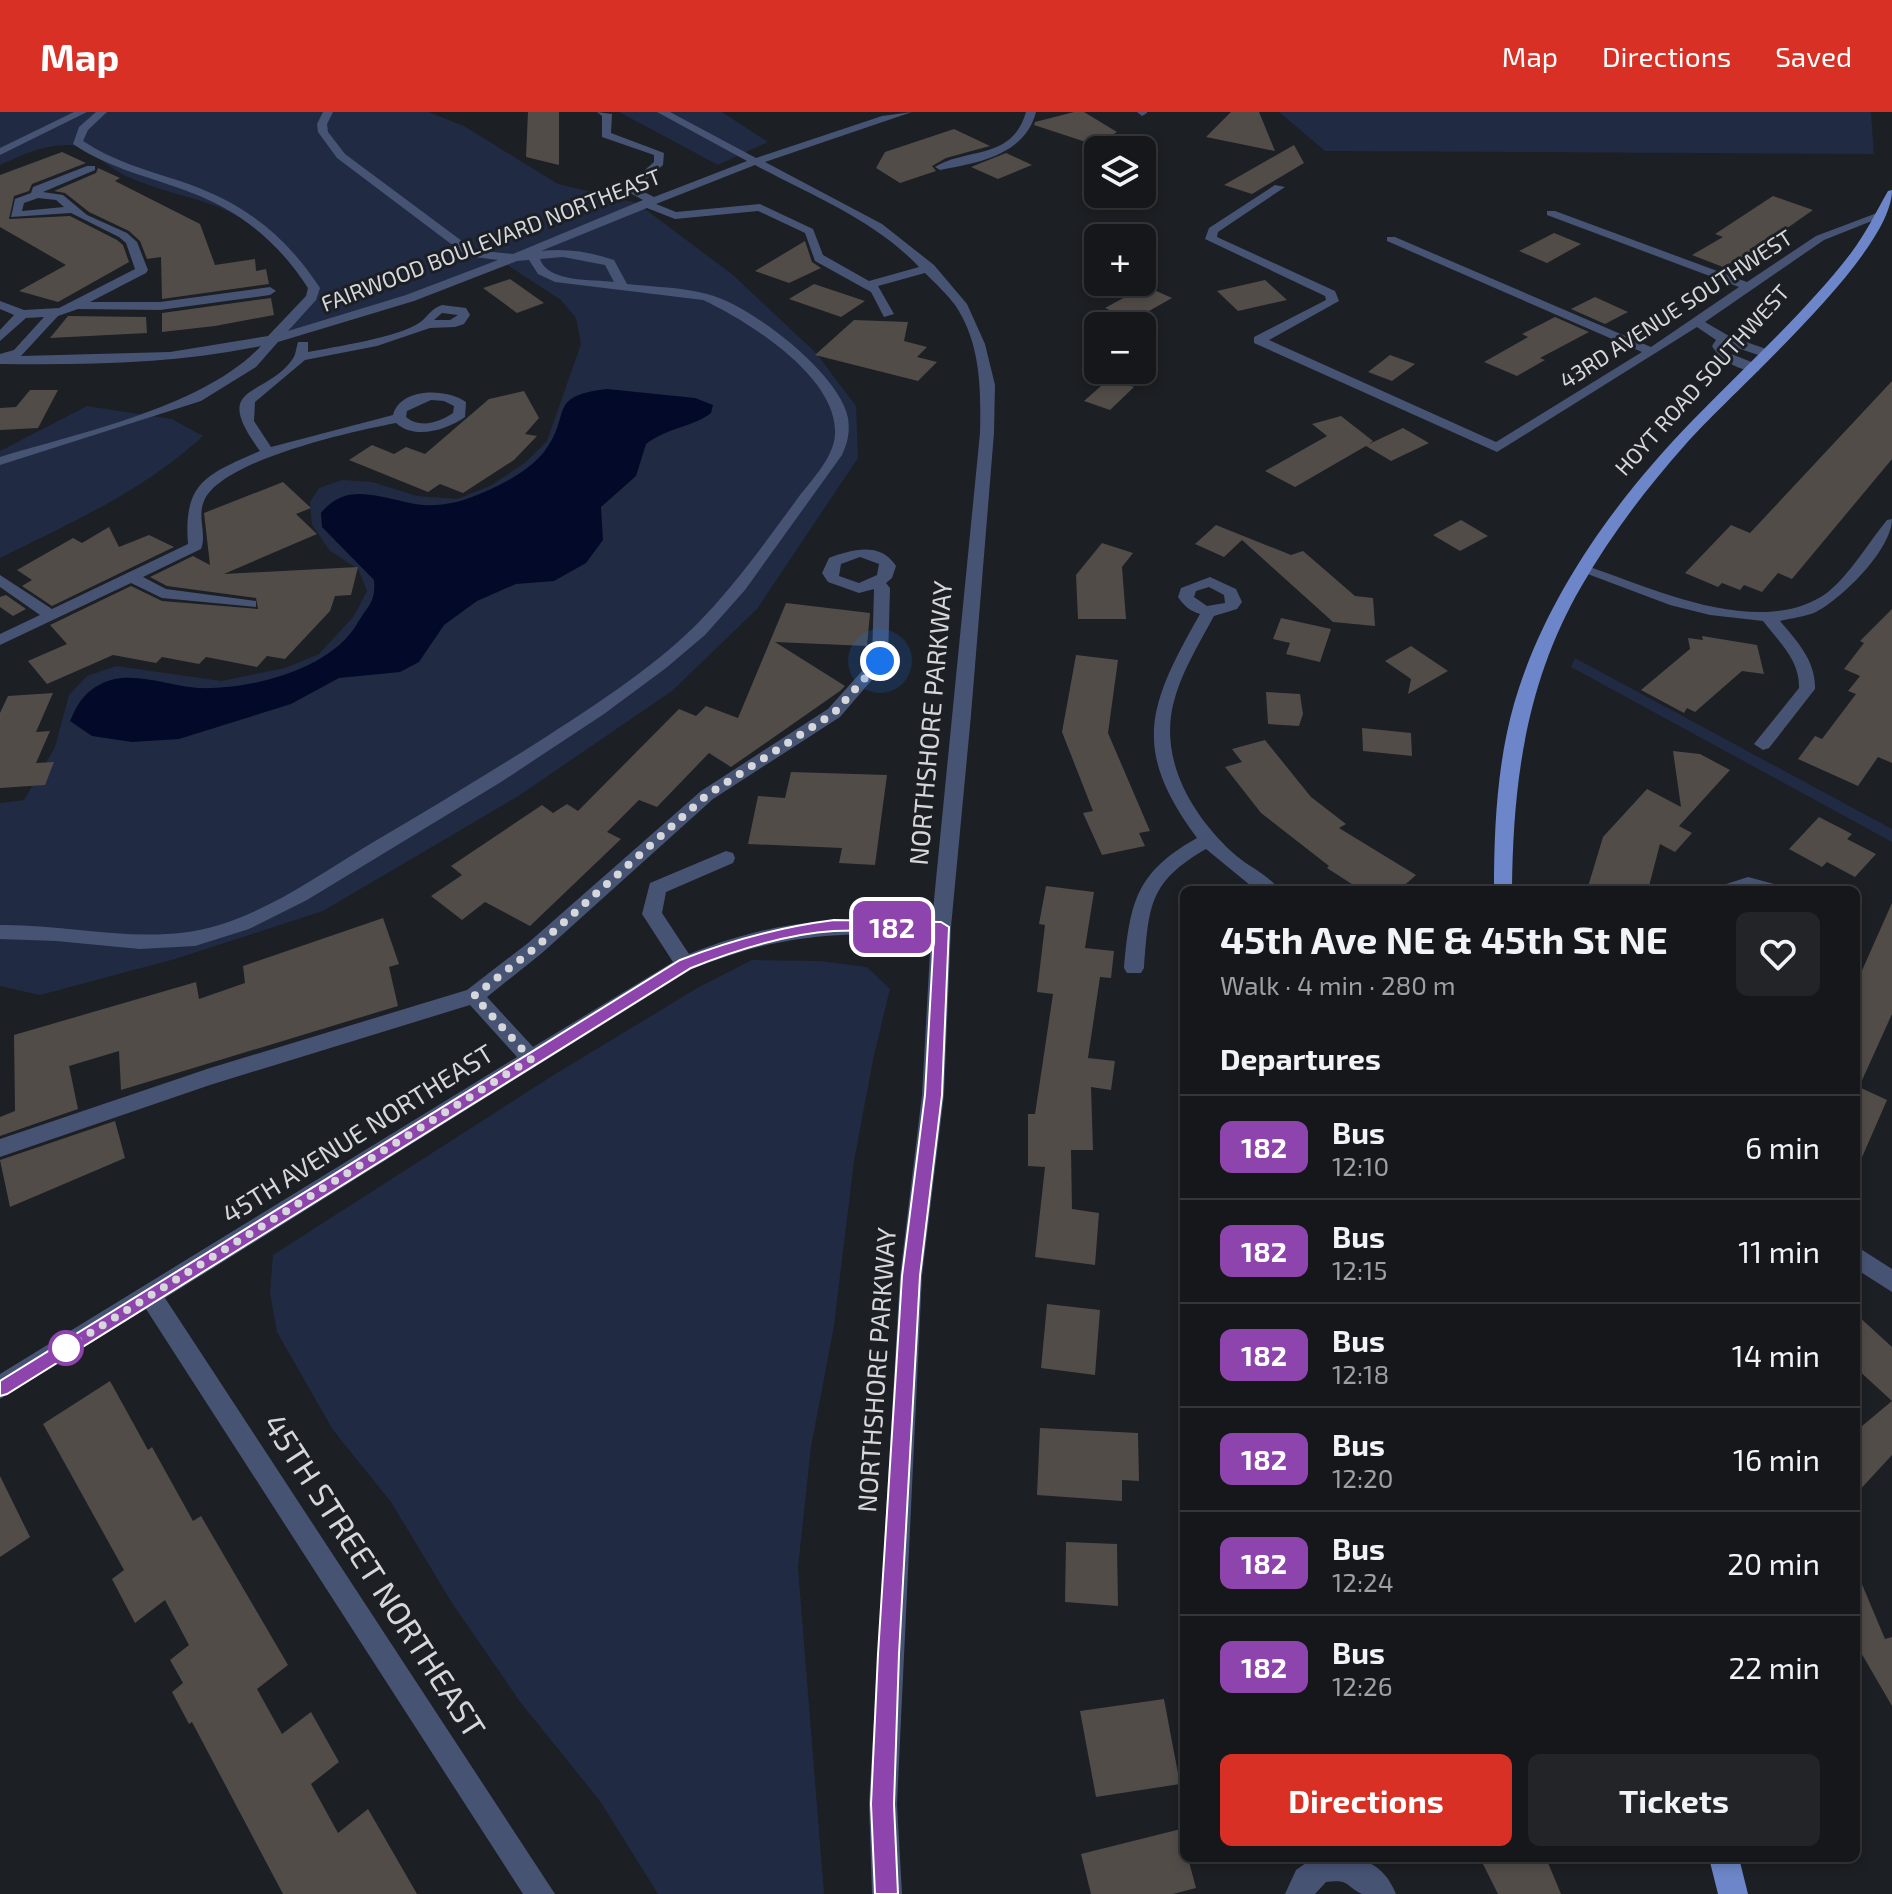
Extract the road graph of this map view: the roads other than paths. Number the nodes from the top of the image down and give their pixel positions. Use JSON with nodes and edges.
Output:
{"nodes":[{"id":1,"x":82,"y":112,"type":"edge"},
{"id":2,"x":102,"y":112,"type":"edge"},
{"id":3,"x":328,"y":112,"type":"edge"},
{"id":4,"x":602,"y":112,"type":"edge"},
{"id":5,"x":662,"y":112,"type":"edge"},
{"id":6,"x":907,"y":112,"type":"edge"},
{"id":7,"x":1031,"y":112,"type":"edge"},
{"id":8,"x":859,"y":118,"type":"dead end"},
{"id":9,"x":871,"y":123,"type":"junction"},
{"id":10,"x":0,"y":152,"type":"edge"},
{"id":11,"x":754,"y":160,"type":"junction"},
{"id":12,"x":940,"y":167,"type":"dead end"},
{"id":13,"x":91,"y":168,"type":"dead end"},
{"id":14,"x":1279,"y":187,"type":"dead end"},
{"id":15,"x":1892,"y":193,"type":"edge"},
{"id":16,"x":37,"y":195,"type":"junction"},
{"id":17,"x":649,"y":201,"type":"junction"},
{"id":18,"x":74,"y":209,"type":"junction"},
{"id":19,"x":1551,"y":213,"type":"dead end"},
{"id":20,"x":1881,"y":215,"type":"junction"},
{"id":21,"x":1391,"y":239,"type":"dead end"},
{"id":22,"x":534,"y":256,"type":"junction"},
{"id":23,"x":509,"y":258,"type":"junction"},
{"id":24,"x":930,"y":268,"type":"junction"},
{"id":25,"x":869,"y":285,"type":"junction"},
{"id":26,"x":622,"y":286,"type":"junction"},
{"id":27,"x":1749,"y":287,"type":"junction"},
{"id":28,"x":270,"y":291,"type":"dead end"},
{"id":29,"x":0,"y":305,"type":"edge"},
{"id":30,"x":78,"y":306,"type":"junction"},
{"id":31,"x":22,"y":314,"type":"junction"},
{"id":32,"x":53,"y":314,"type":"junction"},
{"id":33,"x":888,"y":314,"type":"dead end"},
{"id":34,"x":1697,"y":322,"type":"junction"},
{"id":35,"x":429,"y":324,"type":"dead end"},
{"id":36,"x":299,"y":332,"type":"junction"},
{"id":37,"x":0,"y":337,"type":"edge"},
{"id":38,"x":1694,"y":338,"type":"junction"},
{"id":39,"x":1724,"y":339,"type":"junction"},
{"id":40,"x":270,"y":340,"type":"junction"},
{"id":41,"x":1652,"y":352,"type":"junction"},
{"id":42,"x":1767,"y":354,"type":"junction"},
{"id":43,"x":1723,"y":355,"type":"junction"},
{"id":44,"x":301,"y":357,"type":"junction"},
{"id":45,"x":0,"y":359,"type":"edge"},
{"id":46,"x":1754,"y":368,"type":"junction"},
{"id":47,"x":399,"y":418,"type":"dead end"},
{"id":48,"x":269,"y":454,"type":"junction"},
{"id":49,"x":0,"y":461,"type":"edge"},
{"id":50,"x":1892,"y":523,"type":"edge"},
{"id":51,"x":1585,"y":570,"type":"junction"},
{"id":52,"x":130,"y":577,"type":"junction"},
{"id":53,"x":0,"y":580,"type":"edge"},
{"id":54,"x":877,"y":583,"type":"dead end"},
{"id":55,"x":250,"y":604,"type":"dead end"},
{"id":56,"x":1209,"y":612,"type":"dead end"},
{"id":57,"x":51,"y":615,"type":"junction"},
{"id":58,"x":1768,"y":617,"type":"junction"},
{"id":59,"x":0,"y":640,"type":"edge"},
{"id":60,"x":1763,"y":744,"type":"dead end"},
{"id":61,"x":1207,"y":840,"type":"junction"},
{"id":62,"x":726,"y":858,"type":"dead end"},
{"id":63,"x":1263,"y":886,"type":"edge"},
{"id":64,"x":1503,"y":886,"type":"edge"},
{"id":65,"x":941,"y":927,"type":"junction"},
{"id":66,"x":0,"y":932,"type":"edge"},
{"id":67,"x":685,"y":964,"type":"junction"},
{"id":68,"x":1134,"y":968,"type":"dead end"},
{"id":69,"x":474,"y":996,"type":"junction"},
{"id":70,"x":531,"y":1059,"type":"junction"},
{"id":71,"x":0,"y":1148,"type":"edge"},
{"id":72,"x":1860,"y":1259,"type":"edge"},
{"id":73,"x":1892,"y":1282,"type":"edge"},
{"id":74,"x":151,"y":1296,"type":"junction"},
{"id":75,"x":0,"y":1387,"type":"edge"},
{"id":76,"x":1725,"y":1862,"type":"edge"},
{"id":77,"x":1307,"y":1875,"type":"edge"},
{"id":78,"x":540,"y":1894,"type":"edge"},
{"id":79,"x":887,"y":1894,"type":"edge"},
{"id":80,"x":1381,"y":1894,"type":"edge"},
{"id":81,"x":1733,"y":1894,"type":"edge"}],
"edges":[{"from":1,"to":10,"type":"street"},
{"from":2,"to":40,"type":"street"},
{"from":3,"to":23,"type":"street"},
{"from":4,"to":17,"type":"street"},
{"from":5,"to":11,"type":"street","name":"NORTHSHORE PARKWAY"},
{"from":6,"to":9,"type":"street","name":"FAIRWOOD BOULEVARD NORTHEAST"},
{"from":7,"to":12,"type":"street"},
{"from":8,"to":9,"type":"street"},
{"from":9,"to":11,"type":"street","name":"FAIRWOOD BOULEVARD NORTHEAST"},
{"from":11,"to":17,"type":"street","name":"FAIRWOOD BOULEVARD NORTHEAST"},
{"from":11,"to":24,"type":"street","name":"NORTHSHORE PARKWAY"},
{"from":13,"to":16,"type":"street"},
{"from":14,"to":41,"type":"street","name":"43RD AVENUE SOUTHWEST"},
{"from":15,"to":20,"type":"main road","name":"HOYT ROAD SOUTHWEST"},
{"from":16,"to":18,"type":"street"},
{"from":16,"to":18,"type":"street"},
{"from":17,"to":23,"type":"street","name":"FAIRWOOD BOULEVARD NORTHEAST"},
{"from":17,"to":25,"type":"street"},
{"from":18,"to":30,"type":"street"},
{"from":19,"to":27,"type":"street"},
{"from":20,"to":27,"type":"street","name":"43RD AVENUE SOUTHWEST"},
{"from":20,"to":42,"type":"main road","name":"HOYT ROAD SOUTHWEST"},
{"from":21,"to":41,"type":"street"},
{"from":22,"to":23,"type":"street"},
{"from":22,"to":26,"type":"street"},
{"from":22,"to":26,"type":"street"},
{"from":23,"to":36,"type":"street","name":"FAIRWOOD BOULEVARD NORTHEAST"},
{"from":24,"to":25,"type":"street"},
{"from":24,"to":65,"type":"street","name":"NORTHSHORE PARKWAY"},
{"from":25,"to":33,"type":"street"},
{"from":26,"to":66,"type":"street"},
{"from":27,"to":34,"type":"street","name":"43RD AVENUE SOUTHWEST"},
{"from":28,"to":30,"type":"street"},
{"from":29,"to":31,"type":"street"},
{"from":30,"to":32,"type":"street"},
{"from":31,"to":32,"type":"street"},
{"from":31,"to":37,"type":"street"},
{"from":32,"to":45,"type":"street"},
{"from":34,"to":38,"type":"street","name":"43RD AVENUE SOUTHWEST"},
{"from":34,"to":39,"type":"street"},
{"from":35,"to":44,"type":"street"},
{"from":36,"to":40,"type":"street","name":"FAIRWOOD BOULEVARD NORTHEAST"},
{"from":36,"to":44,"type":"street"},
{"from":38,"to":41,"type":"street","name":"43RD AVENUE SOUTHWEST"},
{"from":38,"to":43,"type":"street"},
{"from":39,"to":42,"type":"street"},
{"from":39,"to":43,"type":"street"},
{"from":40,"to":45,"type":"street","name":"FAIRWOOD BOULEVARD NORTHEAST"},
{"from":40,"to":49,"type":"street"},
{"from":42,"to":46,"type":"main road","name":"HOYT ROAD SOUTHWEST"},
{"from":43,"to":46,"type":"street"},
{"from":44,"to":48,"type":"street"},
{"from":46,"to":51,"type":"main road","name":"HOYT ROAD SOUTHWEST"},
{"from":47,"to":48,"type":"street"},
{"from":48,"to":52,"type":"street"},
{"from":50,"to":58,"type":"street"},
{"from":51,"to":58,"type":"street"},
{"from":51,"to":64,"type":"main road","name":"HOYT ROAD SOUTHWEST"},
{"from":52,"to":55,"type":"street"},
{"from":52,"to":57,"type":"street"},
{"from":53,"to":57,"type":"street"},
{"from":54,"to":69,"type":"street"},
{"from":56,"to":61,"type":"street"},
{"from":57,"to":59,"type":"street"},
{"from":58,"to":60,"type":"street"},
{"from":61,"to":63,"type":"street"},
{"from":61,"to":68,"type":"street"},
{"from":62,"to":67,"type":"street"},
{"from":65,"to":67,"type":"street","name":"45TH AVENUE NORTHEAST"},
{"from":65,"to":79,"type":"street","name":"NORTHSHORE PARKWAY"},
{"from":67,"to":70,"type":"street","name":"45TH AVENUE NORTHEAST"},
{"from":69,"to":70,"type":"street"},
{"from":69,"to":71,"type":"street"},
{"from":70,"to":74,"type":"street","name":"45TH AVENUE NORTHEAST"},
{"from":72,"to":73,"type":"street"},
{"from":74,"to":75,"type":"street","name":"45TH AVENUE NORTHEAST"},
{"from":74,"to":78,"type":"street","name":"45TH STREET NORTHEAST"},
{"from":76,"to":81,"type":"main road"},
{"from":77,"to":80,"type":"street"}]}
